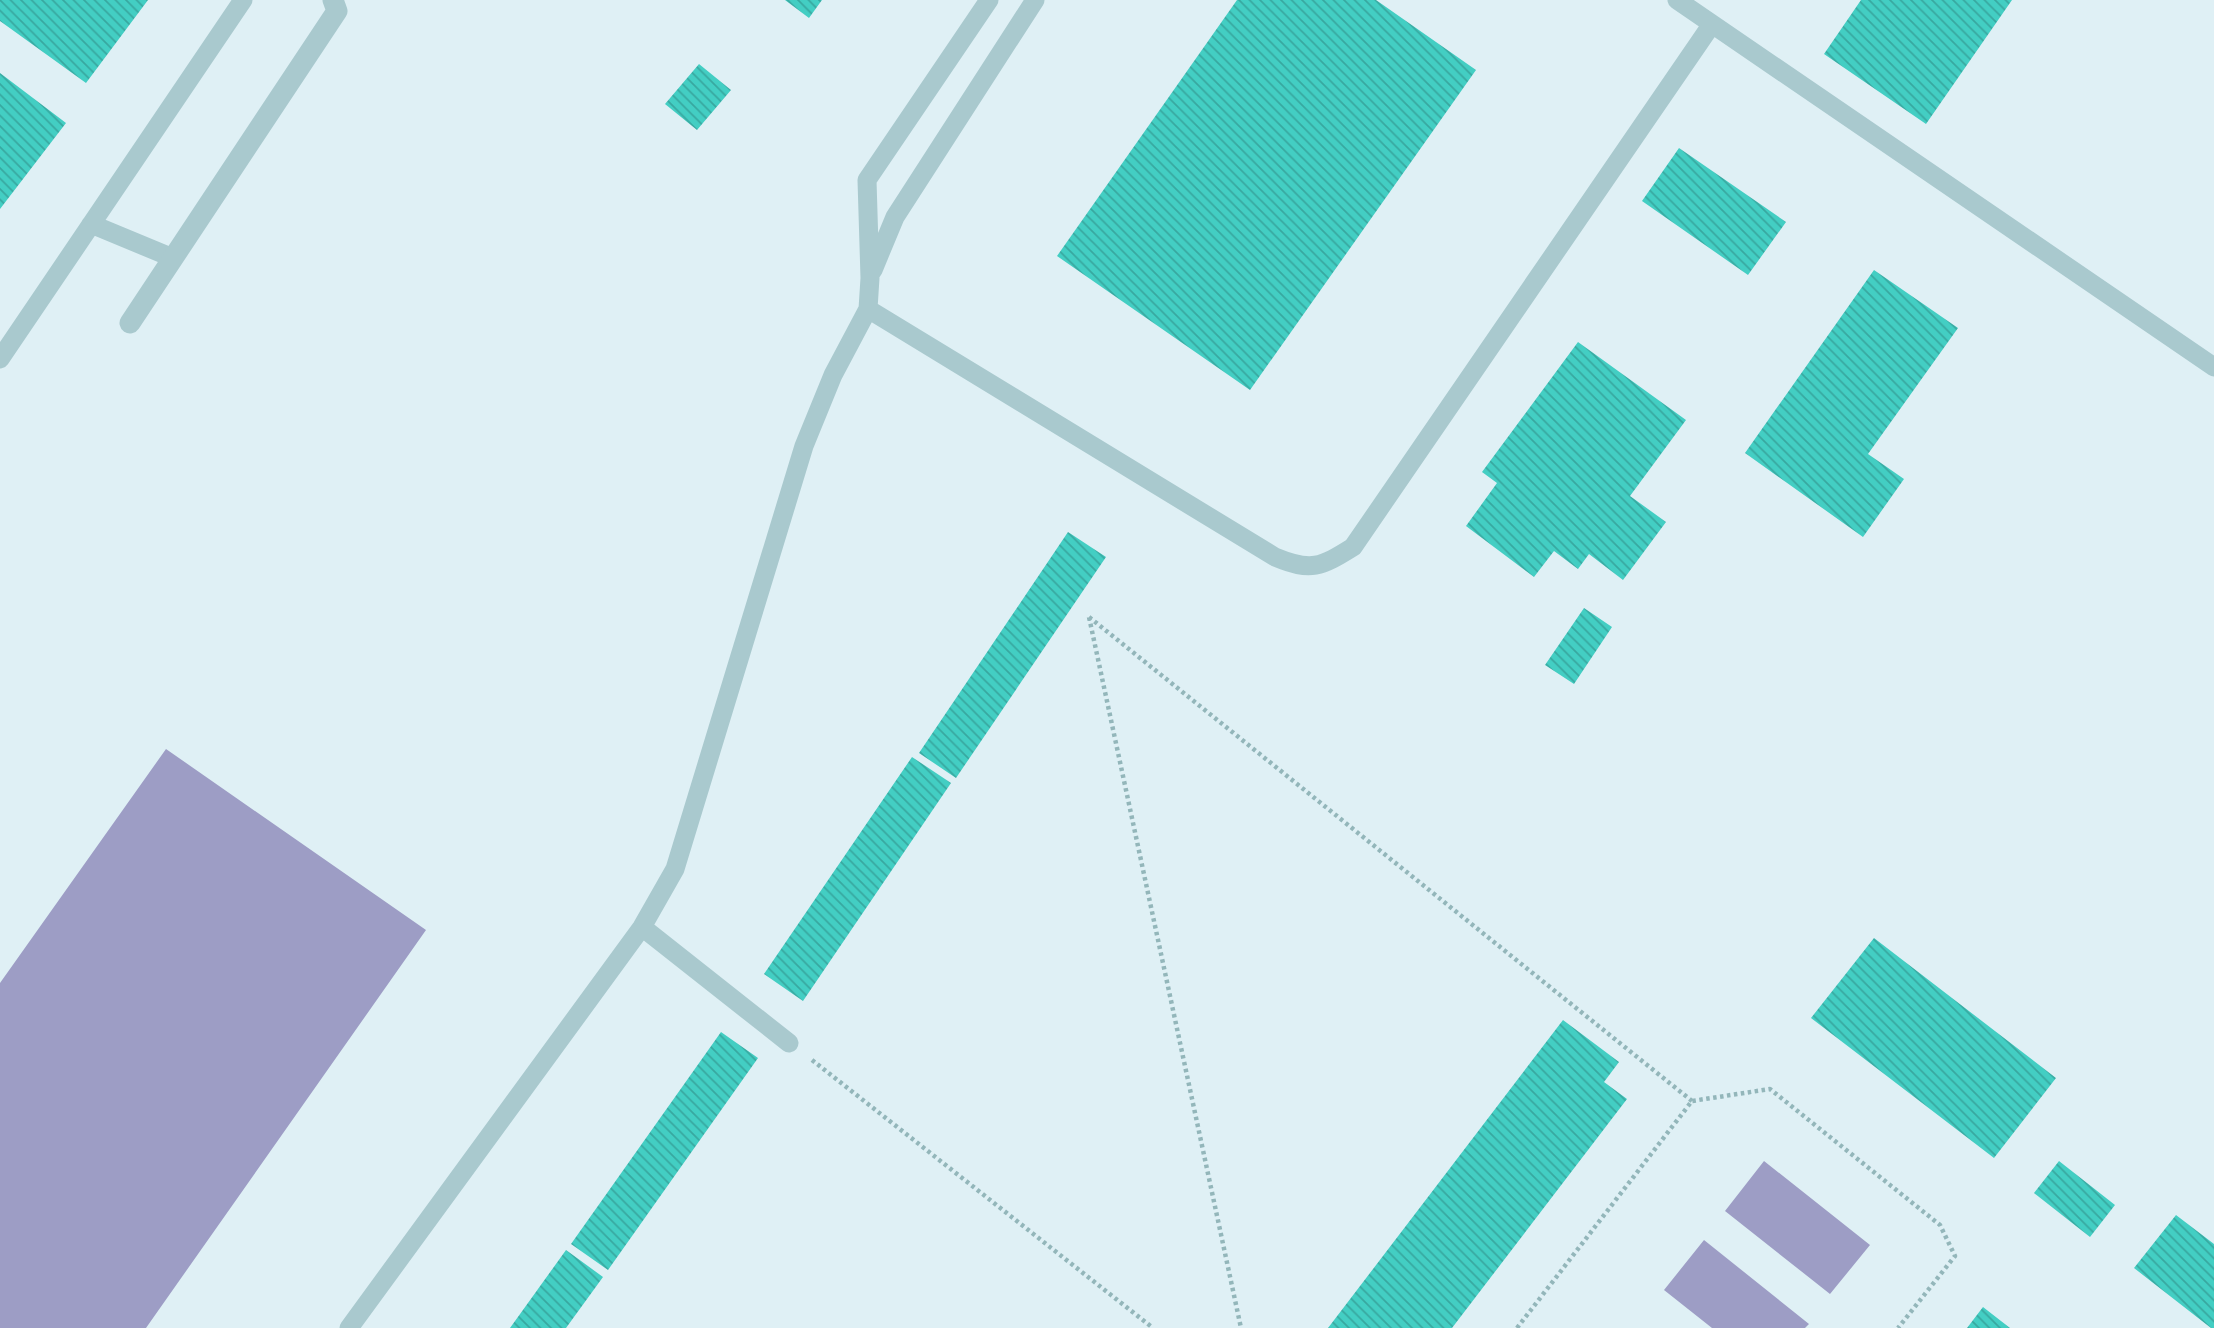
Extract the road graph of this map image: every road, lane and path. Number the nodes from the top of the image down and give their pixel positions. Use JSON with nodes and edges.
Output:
{"nodes":[{"id":1,"x":243,"y":0,"type":"edge"},
{"id":2,"x":333,"y":0,"type":"edge"},
{"id":3,"x":989,"y":0,"type":"edge"},
{"id":4,"x":1035,"y":0,"type":"edge"},
{"id":5,"x":1677,"y":0,"type":"edge"},
{"id":6,"x":1712,"y":24,"type":"junction"},
{"id":7,"x":91,"y":224,"type":"junction"},
{"id":8,"x":173,"y":258,"type":"junction"},
{"id":9,"x":870,"y":278,"type":"junction"},
{"id":10,"x":868,"y":309,"type":"junction"},
{"id":11,"x":130,"y":323,"type":"dead end"},
{"id":12,"x":0,"y":359,"type":"edge"},
{"id":13,"x":2214,"y":367,"type":"edge"},
{"id":14,"x":642,"y":927,"type":"junction"},
{"id":15,"x":789,"y":1043,"type":"joint"},
{"id":16,"x":1692,"y":1101,"type":"junction"},
{"id":17,"x":349,"y":1328,"type":"edge"},
{"id":18,"x":1153,"y":1328,"type":"edge"},
{"id":19,"x":1241,"y":1328,"type":"edge"},
{"id":20,"x":1517,"y":1328,"type":"edge"},
{"id":21,"x":1898,"y":1328,"type":"edge"}],
"edges":[{"from":1,"to":7,"type":"lane"},
{"from":2,"to":8,"type":"street"},
{"from":3,"to":9,"type":"lane"},
{"from":4,"to":9,"type":"lane"},
{"from":5,"to":6,"type":"lane"},
{"from":6,"to":10,"type":"lane"},
{"from":6,"to":13,"type":"lane"},
{"from":7,"to":8,"type":"lane"},
{"from":7,"to":12,"type":"lane"},
{"from":8,"to":11,"type":"street"},
{"from":9,"to":10,"type":"lane"},
{"from":10,"to":14,"type":"lane"},
{"from":14,"to":15,"type":"lane"},
{"from":14,"to":17,"type":"lane"},
{"from":15,"to":18,"type":"path"},
{"from":16,"to":19,"type":"path"},
{"from":16,"to":20,"type":"path"},
{"from":16,"to":21,"type":"path"}]}
